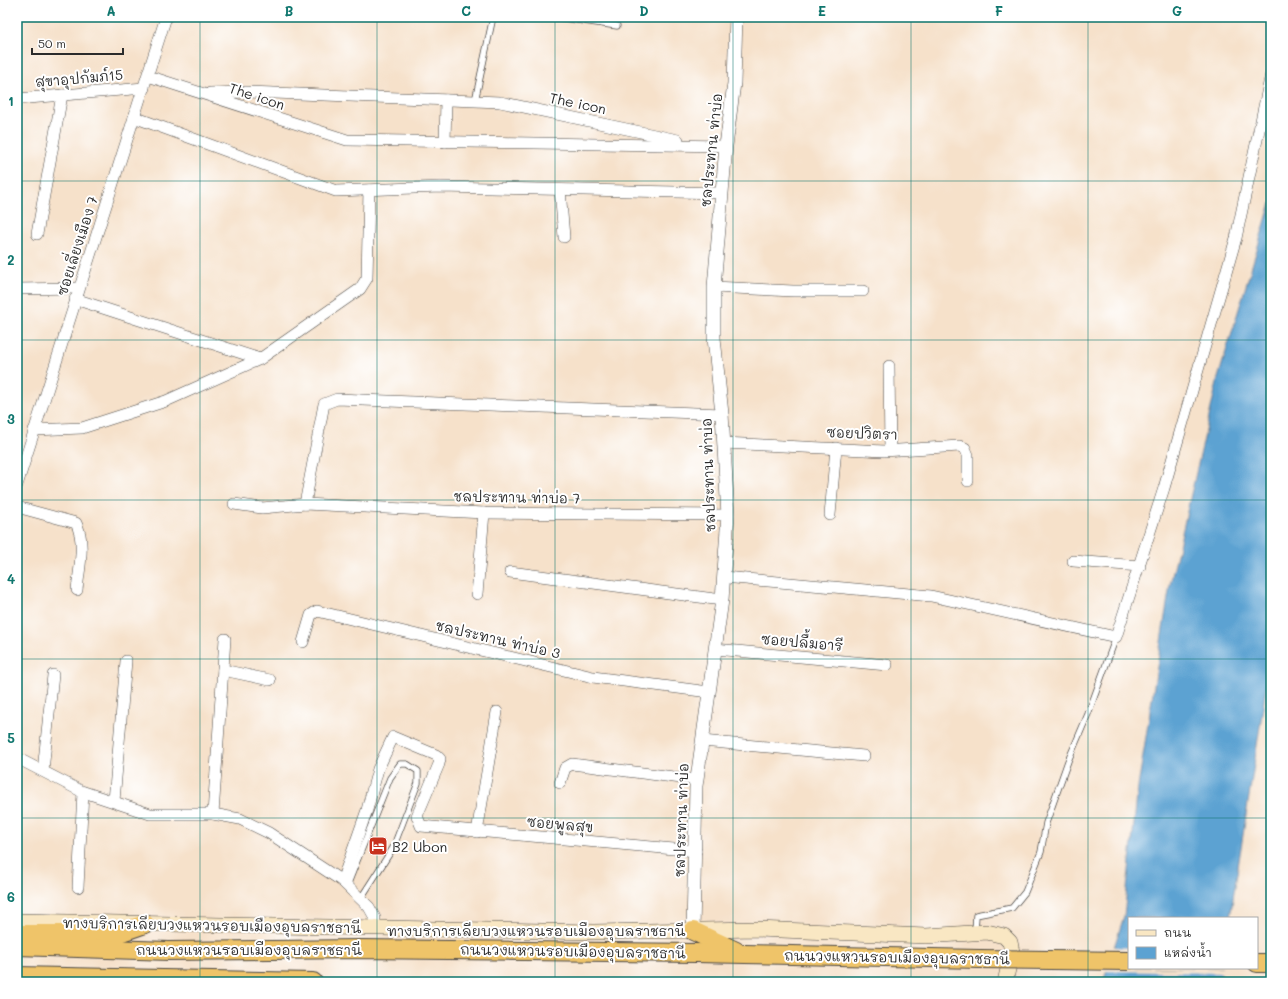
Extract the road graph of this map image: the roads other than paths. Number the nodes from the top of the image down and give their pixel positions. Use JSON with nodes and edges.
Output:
{"nodes":[{"id":1,"x":166,"y":17,"type":"edge"},
{"id":2,"x":493,"y":17,"type":"edge"},
{"id":3,"x":556,"y":17,"type":"edge"},
{"id":4,"x":736,"y":17,"type":"edge"},
{"id":5,"x":617,"y":26,"type":"dead end"},
{"id":6,"x":1271,"y":74,"type":"edge"},
{"id":7,"x":148,"y":76,"type":"junction"},
{"id":8,"x":144,"y":88,"type":"junction"},
{"id":9,"x":201,"y":93,"type":"junction"},
{"id":10,"x":62,"y":95,"type":"junction"},
{"id":11,"x":17,"y":99,"type":"edge"},
{"id":12,"x":446,"y":100,"type":"junction"},
{"id":13,"x":475,"y":101,"type":"junction"},
{"id":14,"x":134,"y":117,"type":"junction"},
{"id":15,"x":445,"y":142,"type":"junction"},
{"id":16,"x":702,"y":145,"type":"junction"},
{"id":17,"x":726,"y":146,"type":"junction"},
{"id":18,"x":369,"y":190,"type":"junction"},
{"id":19,"x":560,"y":190,"type":"junction"},
{"id":20,"x":722,"y":193,"type":"junction"},
{"id":21,"x":37,"y":234,"type":"dead end"},
{"id":22,"x":564,"y":237,"type":"dead end"},
{"id":23,"x":714,"y":287,"type":"junction"},
{"id":24,"x":79,"y":288,"type":"junction"},
{"id":25,"x":17,"y":289,"type":"edge"},
{"id":26,"x":863,"y":291,"type":"dead end"},
{"id":27,"x":75,"y":299,"type":"junction"},
{"id":28,"x":260,"y":359,"type":"junction"},
{"id":29,"x":889,"y":366,"type":"dead end"},
{"id":30,"x":722,"y":414,"type":"junction"},
{"id":31,"x":34,"y":430,"type":"junction"},
{"id":32,"x":724,"y":443,"type":"junction"},
{"id":33,"x":836,"y":448,"type":"junction"},
{"id":34,"x":890,"y":450,"type":"junction"},
{"id":35,"x":968,"y":481,"type":"dead end"},
{"id":36,"x":17,"y":485,"type":"edge"},
{"id":37,"x":234,"y":504,"type":"dead end"},
{"id":38,"x":306,"y":504,"type":"junction"},
{"id":39,"x":17,"y":507,"type":"edge"},
{"id":40,"x":484,"y":513,"type":"junction"},
{"id":41,"x":728,"y":515,"type":"junction"},
{"id":42,"x":830,"y":515,"type":"dead end"},
{"id":43,"x":1073,"y":561,"type":"dead end"},
{"id":44,"x":1140,"y":566,"type":"junction"},
{"id":45,"x":510,"y":572,"type":"dead end"},
{"id":46,"x":724,"y":577,"type":"junction"},
{"id":47,"x":77,"y":590,"type":"dead end"},
{"id":48,"x":477,"y":594,"type":"dead end"},
{"id":49,"x":722,"y":600,"type":"junction"},
{"id":50,"x":1116,"y":637,"type":"junction"},
{"id":51,"x":225,"y":639,"type":"dead end"},
{"id":52,"x":303,"y":642,"type":"dead end"},
{"id":53,"x":715,"y":650,"type":"junction"},
{"id":54,"x":126,"y":661,"type":"dead end"},
{"id":55,"x":887,"y":666,"type":"dead end"},
{"id":56,"x":223,"y":670,"type":"junction"},
{"id":57,"x":53,"y":675,"type":"dead end"},
{"id":58,"x":270,"y":680,"type":"dead end"},
{"id":59,"x":709,"y":692,"type":"junction"},
{"id":60,"x":497,"y":712,"type":"dead end"},
{"id":61,"x":702,"y":741,"type":"junction"},
{"id":62,"x":864,"y":756,"type":"dead end"},
{"id":63,"x":17,"y":758,"type":"edge"},
{"id":64,"x":43,"y":772,"type":"junction"},
{"id":65,"x":697,"y":780,"type":"junction"},
{"id":66,"x":560,"y":783,"type":"dead end"},
{"id":67,"x":83,"y":792,"type":"junction"},
{"id":68,"x":114,"y":801,"type":"junction"},
{"id":69,"x":213,"y":814,"type":"junction"},
{"id":70,"x":477,"y":832,"type":"junction"},
{"id":71,"x":696,"y":851,"type":"junction"},
{"id":72,"x":344,"y":884,"type":"junction"},
{"id":73,"x":78,"y":887,"type":"dead end"},
{"id":74,"x":361,"y":898,"type":"junction"},
{"id":75,"x":17,"y":921,"type":"edge"},
{"id":76,"x":145,"y":924,"type":"junction"},
{"id":77,"x":374,"y":928,"type":"junction"},
{"id":78,"x":693,"y":931,"type":"junction"},
{"id":79,"x":975,"y":933,"type":"junction"},
{"id":80,"x":17,"y":934,"type":"edge"},
{"id":81,"x":17,"y":946,"type":"edge"},
{"id":82,"x":743,"y":954,"type":"junction"},
{"id":83,"x":1128,"y":961,"type":"edge"},
{"id":84,"x":1258,"y":963,"type":"edge"},
{"id":85,"x":1271,"y":963,"type":"edge"},
{"id":86,"x":17,"y":976,"type":"edge"},
{"id":87,"x":313,"y":982,"type":"edge"},
{"id":88,"x":1005,"y":982,"type":"edge"}],
"edges":[{"from":1,"to":7,"type":"street","name":"ซอยเลี่ยงเมือง 7"},
{"from":2,"to":13,"type":"lane"},
{"from":3,"to":5,"type":"lane"},
{"from":4,"to":17,"type":"street","name":"ชลประทาน ท่าบ่อ"},
{"from":6,"to":44,"type":"street"},
{"from":7,"to":8,"type":"street","name":"ซอยเลี่ยงเมือง 7"},
{"from":7,"to":9,"type":"street","name":"The icon"},
{"from":8,"to":10,"type":"street","name":"สุขาอุปกัมภ์15"},
{"from":8,"to":14,"type":"street","name":"ซอยเลี่ยงเมือง 7"},
{"from":9,"to":12,"type":"street","name":"The icon"},
{"from":9,"to":15,"type":"street","name":"The icon"},
{"from":10,"to":11,"type":"street","name":"สุขาอุปกัมภ์15"},
{"from":10,"to":21,"type":"street"},
{"from":12,"to":13,"type":"street","name":"The icon"},
{"from":12,"to":15,"type":"street"},
{"from":13,"to":16,"type":"street","name":"The icon"},
{"from":14,"to":18,"type":"street"},
{"from":14,"to":24,"type":"street","name":"ซอยเลี่ยงเมือง 7"},
{"from":15,"to":16,"type":"street","name":"The icon"},
{"from":16,"to":17,"type":"street","name":"The icon"},
{"from":17,"to":20,"type":"street","name":"ชลประทาน ท่าบ่อ"},
{"from":18,"to":19,"type":"street"},
{"from":18,"to":28,"type":"street"},
{"from":19,"to":20,"type":"street"},
{"from":19,"to":22,"type":"street"},
{"from":20,"to":23,"type":"street","name":"ชลประทาน ท่าบ่อ"},
{"from":23,"to":26,"type":"street"},
{"from":23,"to":30,"type":"street","name":"ชลประทาน ท่าบ่อ"},
{"from":24,"to":25,"type":"street"},
{"from":24,"to":27,"type":"street","name":"ซอยเลี่ยงเมือง 7"},
{"from":27,"to":28,"type":"street"},
{"from":27,"to":31,"type":"street","name":"ซอยเลี่ยงเมือง 7"},
{"from":28,"to":31,"type":"street"},
{"from":29,"to":34,"type":"street"},
{"from":30,"to":32,"type":"street","name":"ชลประทาน ท่าบ่อ"},
{"from":30,"to":38,"type":"street"},
{"from":31,"to":36,"type":"street","name":"ซอยเลี่ยงเมือง 7"},
{"from":32,"to":33,"type":"street","name":"ซอยปวิตรา"},
{"from":32,"to":41,"type":"street","name":"ชลประทาน ท่าบ่อ"},
{"from":33,"to":34,"type":"street","name":"ซอยปวิตรา"},
{"from":33,"to":42,"type":"street"},
{"from":34,"to":35,"type":"street","name":"ซอยปวิตรา"},
{"from":37,"to":38,"type":"street","name":"ชลประทาน ท่าบ่อ 7"},
{"from":38,"to":40,"type":"street","name":"ชลประทาน ท่าบ่อ 7"},
{"from":39,"to":47,"type":"street"},
{"from":40,"to":41,"type":"street","name":"ชลประทาน ท่าบ่อ 7"},
{"from":40,"to":48,"type":"street"},
{"from":41,"to":46,"type":"street","name":"ชลประทาน ท่าบ่อ"},
{"from":43,"to":44,"type":"street"},
{"from":44,"to":50,"type":"street"},
{"from":45,"to":49,"type":"street"},
{"from":46,"to":49,"type":"street","name":"ชลประทาน ท่าบ่อ"},
{"from":46,"to":50,"type":"street"},
{"from":49,"to":53,"type":"street","name":"ชลประทาน ท่าบ่อ"},
{"from":50,"to":79,"type":"lane"},
{"from":51,"to":56,"type":"street"},
{"from":52,"to":59,"type":"street","name":"ชลประทาน ท่าบ่อ 3"},
{"from":53,"to":55,"type":"street","name":"ซอยปลื้มอารี"},
{"from":53,"to":59,"type":"street","name":"ชลประทาน ท่าบ่อ"},
{"from":54,"to":68,"type":"street"},
{"from":56,"to":58,"type":"street"},
{"from":56,"to":69,"type":"street"},
{"from":57,"to":64,"type":"street"},
{"from":59,"to":61,"type":"street","name":"ชลประทาน ท่าบ่อ"},
{"from":60,"to":70,"type":"street"},
{"from":61,"to":62,"type":"street"},
{"from":61,"to":65,"type":"street","name":"ชลประทาน ท่าบ่อ"},
{"from":63,"to":64,"type":"street"},
{"from":64,"to":67,"type":"street"},
{"from":65,"to":66,"type":"street"},
{"from":65,"to":71,"type":"street","name":"ชลประทาน ท่าบ่อ"},
{"from":67,"to":68,"type":"street"},
{"from":67,"to":73,"type":"street"},
{"from":68,"to":69,"type":"street"},
{"from":69,"to":72,"type":"street"},
{"from":70,"to":71,"type":"street","name":"ซอยพูลสุข"},
{"from":70,"to":72,"type":"street","name":"ซอยพูลสุข"},
{"from":71,"to":78,"type":"street","name":"ชลประทาน ท่าบ่อ"},
{"from":72,"to":74,"type":"street"},
{"from":72,"to":74,"type":"lane"},
{"from":74,"to":77,"type":"street"},
{"from":75,"to":76,"type":"main road","name":"ทางบริการเลียบวงแหวนรอบเมืองอุบลราชธานี"},
{"from":76,"to":77,"type":"main road","name":"ทางบริการเลียบวงแหวนรอบเมืองอุบลราชธานี"},
{"from":76,"to":80,"type":"highway"},
{"from":77,"to":78,"type":"main road","name":"ทางบริการเลียบวงแหวนรอบเมืองอุบลราชธานี"},
{"from":78,"to":79,"type":"main road","name":"ทางบริการเลียบวงแหวนรอบเมืองอุบลราชธานี"},
{"from":78,"to":82,"type":"highway"},
{"from":79,"to":88,"type":"main road","name":"ทางบริการเลียบวงแหวนรอบเมืองอุบลราชธานี"},
{"from":81,"to":82,"type":"highway","name":"ถนนวงแหวนรอบเมืองอุบลราชธานี"},
{"from":82,"to":83,"type":"highway","name":"ถนนวงแหวนรอบเมืองอุบลราชธานี","bridge":true},
{"from":84,"to":85,"type":"highway"},
{"from":86,"to":87,"type":"highway"}]}
